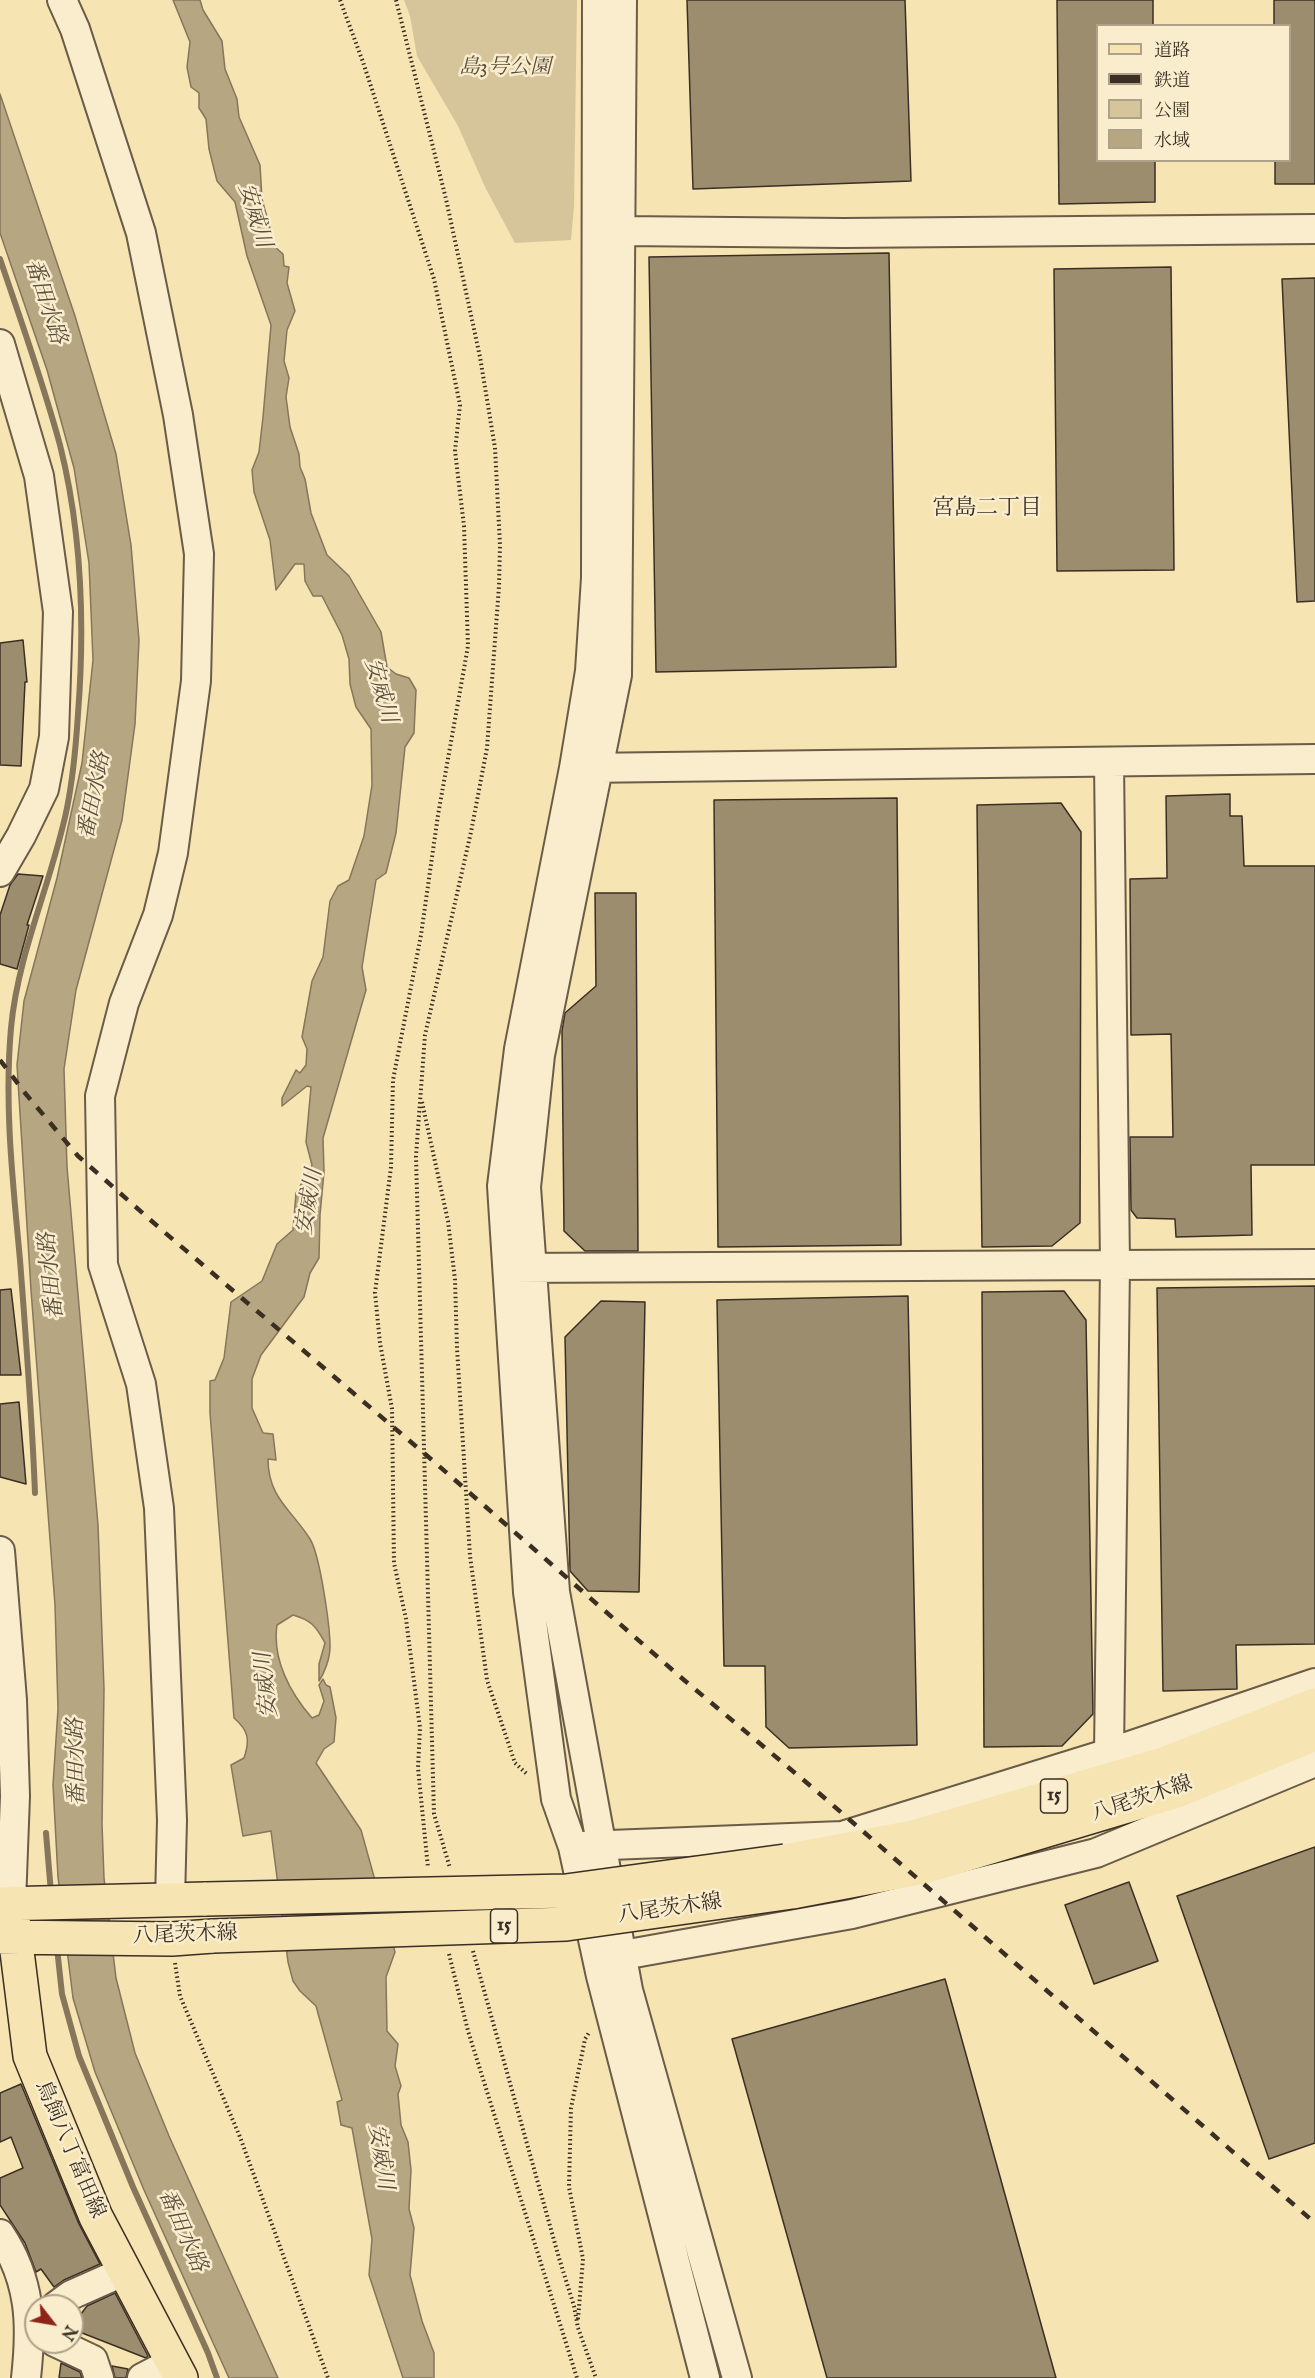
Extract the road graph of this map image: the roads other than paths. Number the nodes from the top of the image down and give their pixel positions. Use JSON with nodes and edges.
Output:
{"nodes":[{"id":1,"x":62,"y":0,"type":"edge"},
{"id":2,"x":597,"y":0,"type":"edge"},
{"id":3,"x":622,"y":0,"type":"edge"},
{"id":4,"x":1315,"y":229,"type":"edge"},
{"id":5,"x":620,"y":231,"type":"junction"},
{"id":6,"x":0,"y":344,"type":"edge"},
{"id":7,"x":1315,"y":759,"type":"edge"},
{"id":8,"x":1109,"y":763,"type":"junction"},
{"id":9,"x":587,"y":768,"type":"junction"},
{"id":10,"x":0,"y":872,"type":"edge"},
{"id":11,"x":1315,"y":1264,"type":"edge"},
{"id":12,"x":1115,"y":1265,"type":"junction"},
{"id":13,"x":519,"y":1268,"type":"junction"},
{"id":14,"x":0,"y":1551,"type":"edge"},
{"id":15,"x":1315,"y":1683,"type":"edge"},
{"id":16,"x":1315,"y":1693,"type":"edge"},
{"id":17,"x":1315,"y":1705,"type":"edge"},
{"id":18,"x":1271,"y":1723,"type":"junction"},
{"id":19,"x":1315,"y":1734,"type":"edge"},
{"id":20,"x":1109,"y":1753,"type":"junction"},
{"id":21,"x":1315,"y":1762,"type":"edge"},
{"id":22,"x":602,"y":1846,"type":"junction"},
{"id":23,"x":573,"y":1847,"type":"junction"},
{"id":24,"x":155,"y":1901,"type":"junction"},
{"id":25,"x":12,"y":1903,"type":"edge"},
{"id":26,"x":15,"y":1937,"type":"edge"},
{"id":27,"x":623,"y":1955,"type":"junction"},
{"id":28,"x":0,"y":2234,"type":"edge"},
{"id":29,"x":125,"y":2271,"type":"junction"},
{"id":30,"x":26,"y":2294,"type":"edge"},
{"id":31,"x":73,"y":2294,"type":"edge"},
{"id":32,"x":32,"y":2354,"type":"edge"},
{"id":33,"x":81,"y":2354,"type":"edge"},
{"id":34,"x":177,"y":2370,"type":"edge"},
{"id":35,"x":26,"y":2378,"type":"edge"},
{"id":36,"x":99,"y":2378,"type":"edge"},
{"id":37,"x":142,"y":2378,"type":"edge"},
{"id":38,"x":705,"y":2378,"type":"edge"},
{"id":39,"x":736,"y":2378,"type":"edge"}],
"edges":[{"from":1,"to":24,"type":"street"},
{"from":2,"to":9,"type":"street"},
{"from":3,"to":5,"type":"street"},
{"from":4,"to":5,"type":"street"},
{"from":5,"to":9,"type":"street"},
{"from":6,"to":10,"type":"street"},
{"from":7,"to":8,"type":"street"},
{"from":8,"to":9,"type":"street"},
{"from":8,"to":12,"type":"street"},
{"from":9,"to":13,"type":"street"},
{"from":11,"to":12,"type":"street"},
{"from":12,"to":13,"type":"street"},
{"from":12,"to":20,"type":"street"},
{"from":13,"to":22,"type":"street"},
{"from":13,"to":23,"type":"street"},
{"from":14,"to":25,"type":"street"},
{"from":15,"to":20,"type":"street"},
{"from":16,"to":18,"type":"main road"},
{"from":17,"to":18,"type":"main road","name":"八尾茨木線","number":"15"},
{"from":18,"to":24,"type":"main road","name":"八尾茨木線","number":"15","bridge":true},
{"from":19,"to":26,"type":"main road","name":"八尾茨木線","number":"15","bridge":true},
{"from":20,"to":22,"type":"street"},
{"from":21,"to":27,"type":"street"},
{"from":22,"to":23,"type":"street"},
{"from":22,"to":27,"type":"street"},
{"from":23,"to":38,"type":"street"},
{"from":24,"to":25,"type":"main road","name":"八尾茨木線","number":"15"},
{"from":25,"to":26,"type":"main road","name":"鳥飼八丁富田線"},
{"from":26,"to":29,"type":"main road","name":"鳥飼八丁富田線"},
{"from":27,"to":39,"type":"street"},
{"from":28,"to":30,"type":"street"},
{"from":29,"to":31,"type":"street"},
{"from":29,"to":34,"type":"main road","name":"鳥飼八丁富田線"},
{"from":32,"to":35,"type":"street"},
{"from":33,"to":36,"type":"street"},
{"from":34,"to":37,"type":"street"}]}
